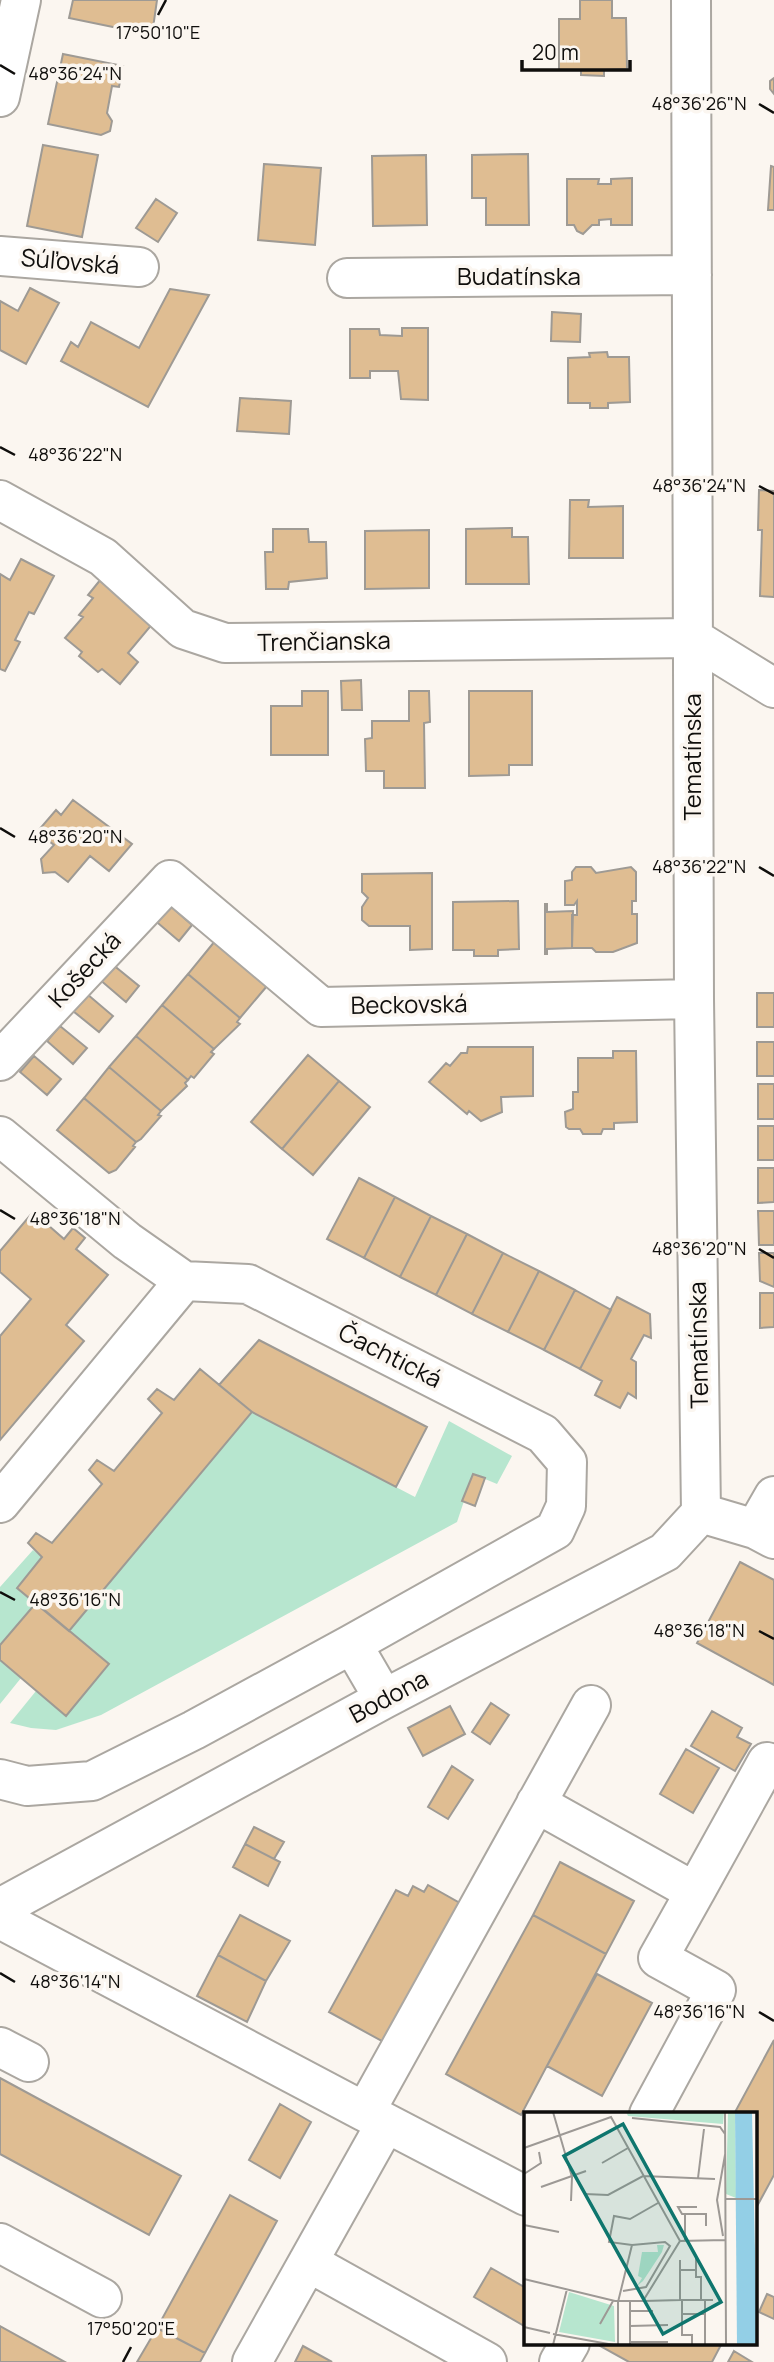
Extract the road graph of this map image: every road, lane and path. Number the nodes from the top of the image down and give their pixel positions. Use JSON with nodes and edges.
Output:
{"nodes":[{"id":1,"x":21,"y":0,"type":"edge"},
{"id":2,"x":691,"y":0,"type":"edge"},
{"id":3,"x":0,"y":97,"type":"edge"},
{"id":4,"x":0,"y":256,"type":"edge"},
{"id":5,"x":139,"y":267,"type":"dead end"},
{"id":6,"x":692,"y":275,"type":"junction"},
{"id":7,"x":347,"y":278,"type":"dead end"},
{"id":8,"x":0,"y":500,"type":"edge"},
{"id":9,"x":693,"y":638,"type":"junction"},
{"id":10,"x":774,"y":688,"type":"edge"},
{"id":11,"x":170,"y":880,"type":"joint"},
{"id":12,"x":694,"y":999,"type":"junction"},
{"id":13,"x":0,"y":1061,"type":"edge"},
{"id":14,"x":0,"y":1136,"type":"edge"},
{"id":15,"x":184,"y":1281,"type":"junction"},
{"id":16,"x":774,"y":1496,"type":"edge"},
{"id":17,"x":0,"y":1503,"type":"edge"},
{"id":18,"x":701,"y":1513,"type":"junction"},
{"id":19,"x":765,"y":1534,"type":"edge"},
{"id":20,"x":352,"y":1644,"type":"junction"},
{"id":21,"x":384,"y":1699,"type":"junction"},
{"id":22,"x":591,"y":1705,"type":"dead end"},
{"id":23,"x":767,"y":1762,"type":"dead end"},
{"id":24,"x":0,"y":1779,"type":"edge"},
{"id":25,"x":536,"y":1803,"type":"junction"},
{"id":26,"x":695,"y":1892,"type":"junction"},
{"id":27,"x":0,"y":1908,"type":"edge"},
{"id":28,"x":0,"y":1919,"type":"edge"},
{"id":29,"x":650,"y":2112,"type":"edge"},
{"id":30,"x":376,"y":2118,"type":"junction"},
{"id":31,"x":524,"y":2195,"type":"edge"},
{"id":32,"x":0,"y":2243,"type":"edge"},
{"id":33,"x":308,"y":2262,"type":"junction"},
{"id":34,"x":102,"y":2298,"type":"dead end"},
{"id":35,"x":569,"y":2344,"type":"edge"},
{"id":36,"x":251,"y":2362,"type":"edge"},
{"id":37,"x":487,"y":2362,"type":"edge"},
{"id":38,"x":559,"y":2362,"type":"edge"}],
"edges":[{"from":1,"to":3,"type":"street"},
{"from":2,"to":6,"type":"street","name":"Tematínska"},
{"from":4,"to":5,"type":"street","name":"Súľovská"},
{"from":6,"to":7,"type":"street","name":"Budatínska"},
{"from":6,"to":9,"type":"street","name":"Tematínska"},
{"from":8,"to":9,"type":"street","name":"Trenčianska"},
{"from":9,"to":10,"type":"street"},
{"from":9,"to":12,"type":"street","name":"Tematínska"},
{"from":11,"to":12,"type":"street","name":"Beckovská"},
{"from":11,"to":13,"type":"street","name":"Košecká"},
{"from":12,"to":18,"type":"street","name":"Tematínska"},
{"from":14,"to":15,"type":"street"},
{"from":15,"to":17,"type":"street"},
{"from":15,"to":20,"type":"street","name":"Čachtická"},
{"from":16,"to":19,"type":"street"},
{"from":18,"to":19,"type":"street"},
{"from":18,"to":21,"type":"street","name":"Bodona"},
{"from":20,"to":21,"type":"street"},
{"from":20,"to":24,"type":"street","name":"Čachtická"},
{"from":21,"to":27,"type":"street","name":"Bodona"},
{"from":22,"to":25,"type":"street"},
{"from":23,"to":26,"type":"street"},
{"from":25,"to":26,"type":"street"},
{"from":25,"to":30,"type":"street"},
{"from":26,"to":29,"type":"street"},
{"from":28,"to":30,"type":"street"},
{"from":30,"to":31,"type":"street"},
{"from":30,"to":33,"type":"street"},
{"from":32,"to":34,"type":"street"},
{"from":33,"to":36,"type":"street"},
{"from":33,"to":37,"type":"street"},
{"from":35,"to":38,"type":"street"}]}
